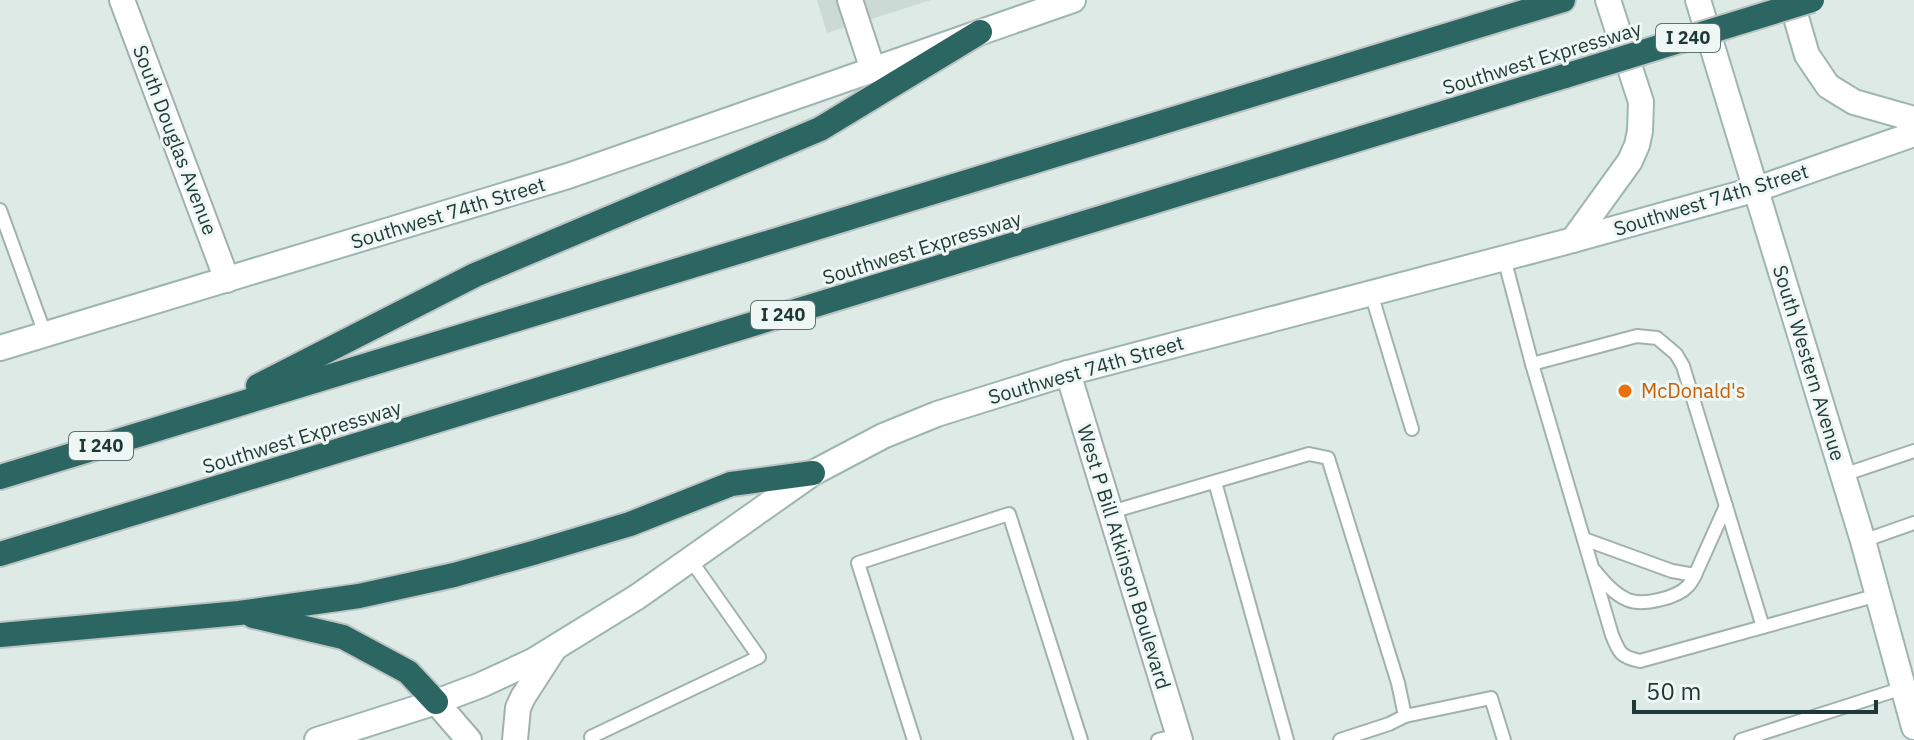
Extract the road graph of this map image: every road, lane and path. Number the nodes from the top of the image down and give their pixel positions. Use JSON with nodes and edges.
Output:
{"nodes":[{"id":1,"x":122,"y":0,"type":"edge"},
{"id":2,"x":850,"y":0,"type":"edge"},
{"id":3,"x":1073,"y":0,"type":"edge"},
{"id":4,"x":1608,"y":0,"type":"edge"},
{"id":5,"x":1698,"y":0,"type":"edge"},
{"id":6,"x":1791,"y":0,"type":"edge"},
{"id":7,"x":1812,"y":0,"type":"edge"},
{"id":8,"x":1554,"y":3,"type":"edge"},
{"id":9,"x":980,"y":32,"type":"junction"},
{"id":10,"x":873,"y":70,"type":"junction"},
{"id":11,"x":1914,"y":119,"type":"edge"},
{"id":12,"x":1914,"y":134,"type":"edge"},
{"id":13,"x":1757,"y":189,"type":"junction"},
{"id":14,"x":0,"y":210,"type":"edge"},
{"id":15,"x":1573,"y":240,"type":"junction"},
{"id":16,"x":1504,"y":258,"type":"junction"},
{"id":17,"x":227,"y":280,"type":"junction"},
{"id":18,"x":1371,"y":293,"type":"junction"},
{"id":19,"x":45,"y":334,"type":"junction"},
{"id":20,"x":0,"y":348,"type":"edge"},
{"id":21,"x":1532,"y":364,"type":"junction"},
{"id":22,"x":1068,"y":373,"type":"junction"},
{"id":23,"x":203,"y":415,"type":"junction"},
{"id":24,"x":1412,"y":429,"type":"dead end"},
{"id":25,"x":1914,"y":451,"type":"edge"},
{"id":26,"x":813,"y":473,"type":"junction"},
{"id":27,"x":1843,"y":475,"type":"junction"},
{"id":28,"x":0,"y":477,"type":"edge"},
{"id":29,"x":1215,"y":482,"type":"junction"},
{"id":30,"x":1726,"y":506,"type":"junction"},
{"id":31,"x":1111,"y":512,"type":"junction"},
{"id":32,"x":1914,"y":523,"type":"edge"},
{"id":33,"x":1584,"y":539,"type":"junction"},
{"id":34,"x":1863,"y":541,"type":"junction"},
{"id":35,"x":0,"y":554,"type":"edge"},
{"id":36,"x":690,"y":559,"type":"junction"},
{"id":37,"x":1592,"y":569,"type":"junction"},
{"id":38,"x":1695,"y":575,"type":"junction"},
{"id":39,"x":1878,"y":595,"type":"junction"},
{"id":40,"x":239,"y":613,"type":"junction"},
{"id":41,"x":1763,"y":627,"type":"junction"},
{"id":42,"x":0,"y":635,"type":"edge"},
{"id":43,"x":554,"y":649,"type":"junction"},
{"id":44,"x":1903,"y":688,"type":"junction"},
{"id":45,"x":436,"y":702,"type":"junction"},
{"id":46,"x":1405,"y":716,"type":"junction"},
{"id":47,"x":1914,"y":727,"type":"edge"},
{"id":48,"x":1172,"y":738,"type":"edge"},
{"id":49,"x":317,"y":740,"type":"edge"},
{"id":50,"x":469,"y":740,"type":"edge"},
{"id":51,"x":515,"y":740,"type":"edge"},
{"id":52,"x":592,"y":740,"type":"edge"},
{"id":53,"x":914,"y":740,"type":"edge"},
{"id":54,"x":1081,"y":740,"type":"edge"},
{"id":55,"x":1287,"y":740,"type":"edge"},
{"id":56,"x":1340,"y":740,"type":"edge"},
{"id":57,"x":1504,"y":740,"type":"edge"},
{"id":58,"x":1741,"y":740,"type":"edge"}],
"edges":[{"from":1,"to":17,"type":"main road","name":"South Douglas Avenue"},
{"from":2,"to":10,"type":"main road"},
{"from":3,"to":9,"type":"main road","name":"Southwest 74th Street"},
{"from":4,"to":15,"type":"main road"},
{"from":5,"to":13,"type":"main road","name":"South Western Avenue"},
{"from":6,"to":11,"type":"main road"},
{"from":7,"to":35,"type":"highway","name":"Southwest Expressway","number":"I 240","bridge":true},
{"from":8,"to":23,"type":"highway","number":"I 240"},
{"from":9,"to":10,"type":"main road","name":"Southwest 74th Street"},
{"from":9,"to":23,"type":"highway"},
{"from":10,"to":17,"type":"main road","name":"Southwest 74th Street"},
{"from":12,"to":13,"type":"main road","name":"Southwest 74th Street"},
{"from":13,"to":15,"type":"main road","name":"Southwest 74th Street"},
{"from":13,"to":27,"type":"main road","name":"South Western Avenue"},
{"from":14,"to":19,"type":"lane"},
{"from":15,"to":16,"type":"main road","name":"Southwest 74th Street"},
{"from":16,"to":18,"type":"main road","name":"Southwest 74th Street"},
{"from":16,"to":21,"type":"lane"},
{"from":17,"to":19,"type":"main road","name":"Southwest 74th Street"},
{"from":18,"to":22,"type":"main road","name":"Southwest 74th Street"},
{"from":18,"to":24,"type":"lane"},
{"from":19,"to":20,"type":"main road","name":"Southwest 74th Street"},
{"from":21,"to":30,"type":"lane"},
{"from":21,"to":33,"type":"lane"},
{"from":22,"to":26,"type":"main road","name":"Southwest 74th Street"},
{"from":22,"to":31,"type":"main road","name":"West P Bill Atkinson Boulevard"},
{"from":23,"to":28,"type":"highway","number":"I 240"},
{"from":25,"to":27,"type":"lane"},
{"from":26,"to":36,"type":"main road","name":"Southwest 74th Street"},
{"from":26,"to":40,"type":"highway"},
{"from":27,"to":34,"type":"main road","name":"South Western Avenue"},
{"from":29,"to":31,"type":"lane"},
{"from":29,"to":46,"type":"lane"},
{"from":29,"to":55,"type":"lane"},
{"from":30,"to":38,"type":"lane"},
{"from":30,"to":41,"type":"lane"},
{"from":31,"to":48,"type":"main road","name":"West P Bill Atkinson Boulevard"},
{"from":32,"to":34,"type":"lane"},
{"from":33,"to":37,"type":"lane"},
{"from":33,"to":38,"type":"lane"},
{"from":34,"to":39,"type":"main road","name":"South Western Avenue"},
{"from":36,"to":43,"type":"main road","name":"Southwest 74th Street"},
{"from":36,"to":52,"type":"lane"},
{"from":37,"to":38,"type":"lane"},
{"from":37,"to":41,"type":"lane"},
{"from":39,"to":41,"type":"lane"},
{"from":39,"to":44,"type":"main road","name":"South Western Avenue"},
{"from":40,"to":42,"type":"highway"},
{"from":40,"to":45,"type":"highway"},
{"from":43,"to":45,"type":"main road","name":"Southwest 74th Street"},
{"from":43,"to":51,"type":"main road"},
{"from":44,"to":47,"type":"main road","name":"South Western Avenue"},
{"from":44,"to":58,"type":"lane"},
{"from":45,"to":49,"type":"main road","name":"Southwest 74th Street"},
{"from":45,"to":50,"type":"main road"},
{"from":46,"to":56,"type":"lane"},
{"from":46,"to":57,"type":"lane"},
{"from":53,"to":54,"type":"lane"}]}
